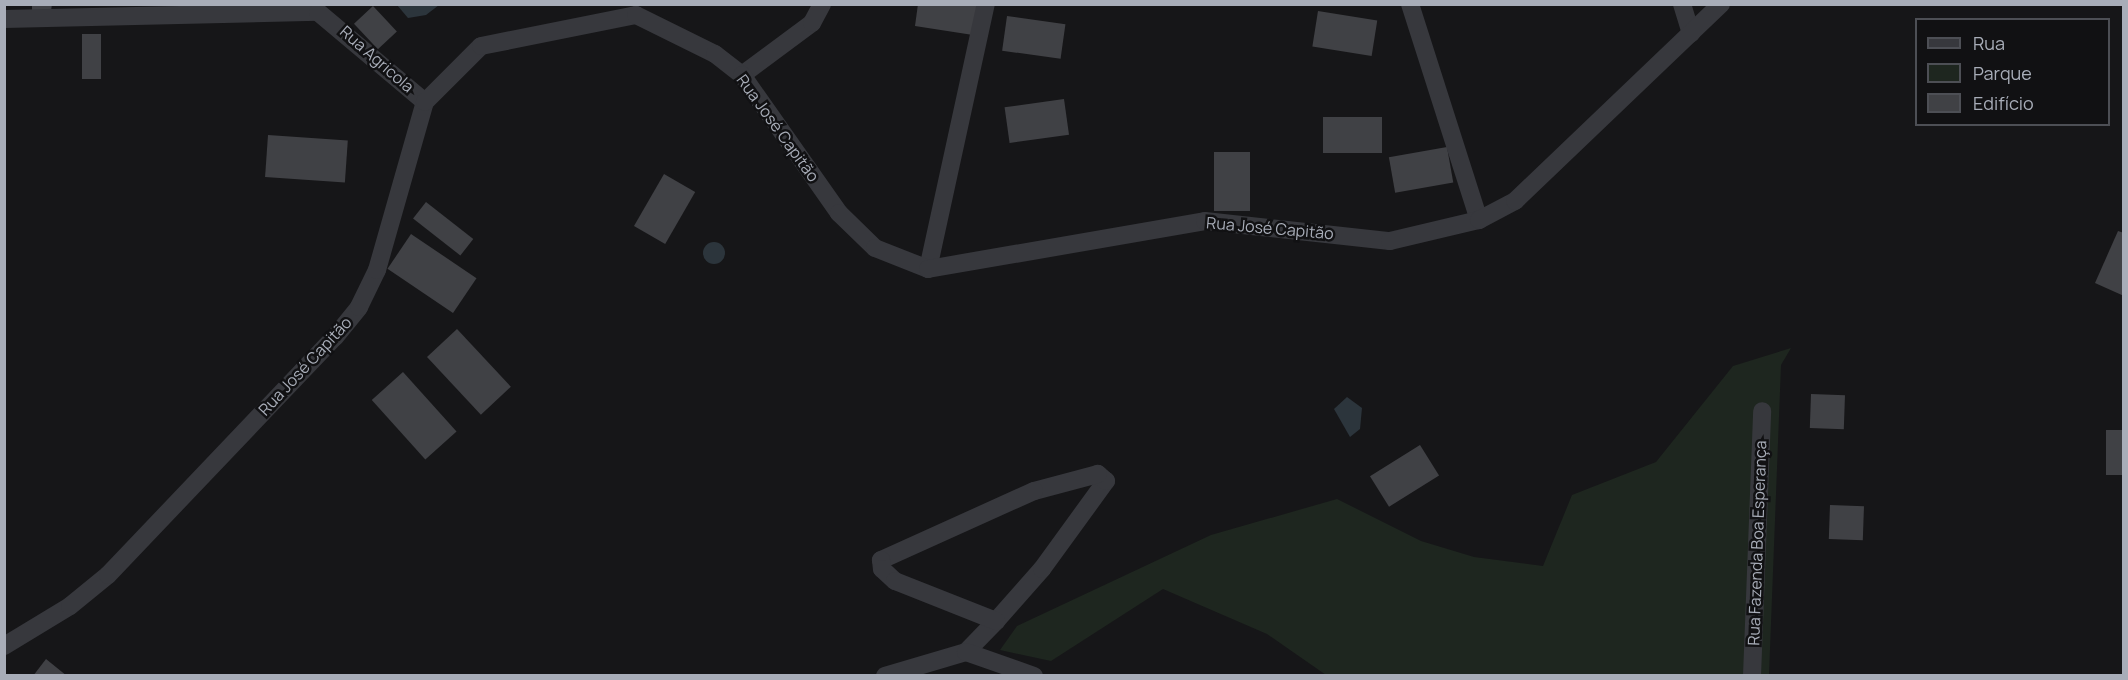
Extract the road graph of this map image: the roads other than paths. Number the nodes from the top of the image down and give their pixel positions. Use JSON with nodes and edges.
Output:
{"nodes":[{"id":1,"x":822,"y":4,"type":"edge"},
{"id":2,"x":986,"y":4,"type":"edge"},
{"id":3,"x":1410,"y":4,"type":"edge"},
{"id":4,"x":1682,"y":4,"type":"edge"},
{"id":5,"x":1722,"y":4,"type":"edge"},
{"id":6,"x":315,"y":8,"type":"edge"},
{"id":7,"x":633,"y":10,"type":"edge"},
{"id":8,"x":4,"y":18,"type":"edge"},
{"id":9,"x":1691,"y":34,"type":"junction"},
{"id":10,"x":742,"y":75,"type":"junction"},
{"id":11,"x":425,"y":102,"type":"junction"},
{"id":12,"x":1479,"y":220,"type":"junction"},
{"id":13,"x":928,"y":269,"type":"junction"},
{"id":14,"x":1762,"y":411,"type":"dead end"},
{"id":15,"x":996,"y":621,"type":"junction"},
{"id":16,"x":4,"y":646,"type":"edge"},
{"id":17,"x":966,"y":652,"type":"junction"},
{"id":18,"x":885,"y":675,"type":"edge"},
{"id":19,"x":1034,"y":675,"type":"edge"},
{"id":20,"x":1752,"y":675,"type":"edge"}],
"edges":[{"from":1,"to":10,"type":"street"},
{"from":2,"to":13,"type":"street"},
{"from":3,"to":12,"type":"street"},
{"from":4,"to":9,"type":"street"},
{"from":5,"to":9,"type":"street","name":"Rua José Capitão"},
{"from":6,"to":8,"type":"street","name":"Rua Agricola"},
{"from":6,"to":11,"type":"street","name":"Rua Agricola"},
{"from":7,"to":10,"type":"street","name":"Rua José Capitão"},
{"from":7,"to":11,"type":"street","name":"Rua José Capitão"},
{"from":9,"to":12,"type":"street","name":"Rua José Capitão"},
{"from":10,"to":13,"type":"street","name":"Rua José Capitão"},
{"from":11,"to":16,"type":"street","name":"Rua José Capitão"},
{"from":12,"to":13,"type":"street","name":"Rua José Capitão"},
{"from":14,"to":20,"type":"street","name":"Rua Fazenda Boa Esperança"},
{"from":15,"to":15,"type":"street"},
{"from":15,"to":17,"type":"street"},
{"from":17,"to":18,"type":"street"},
{"from":17,"to":19,"type":"street"}]}
